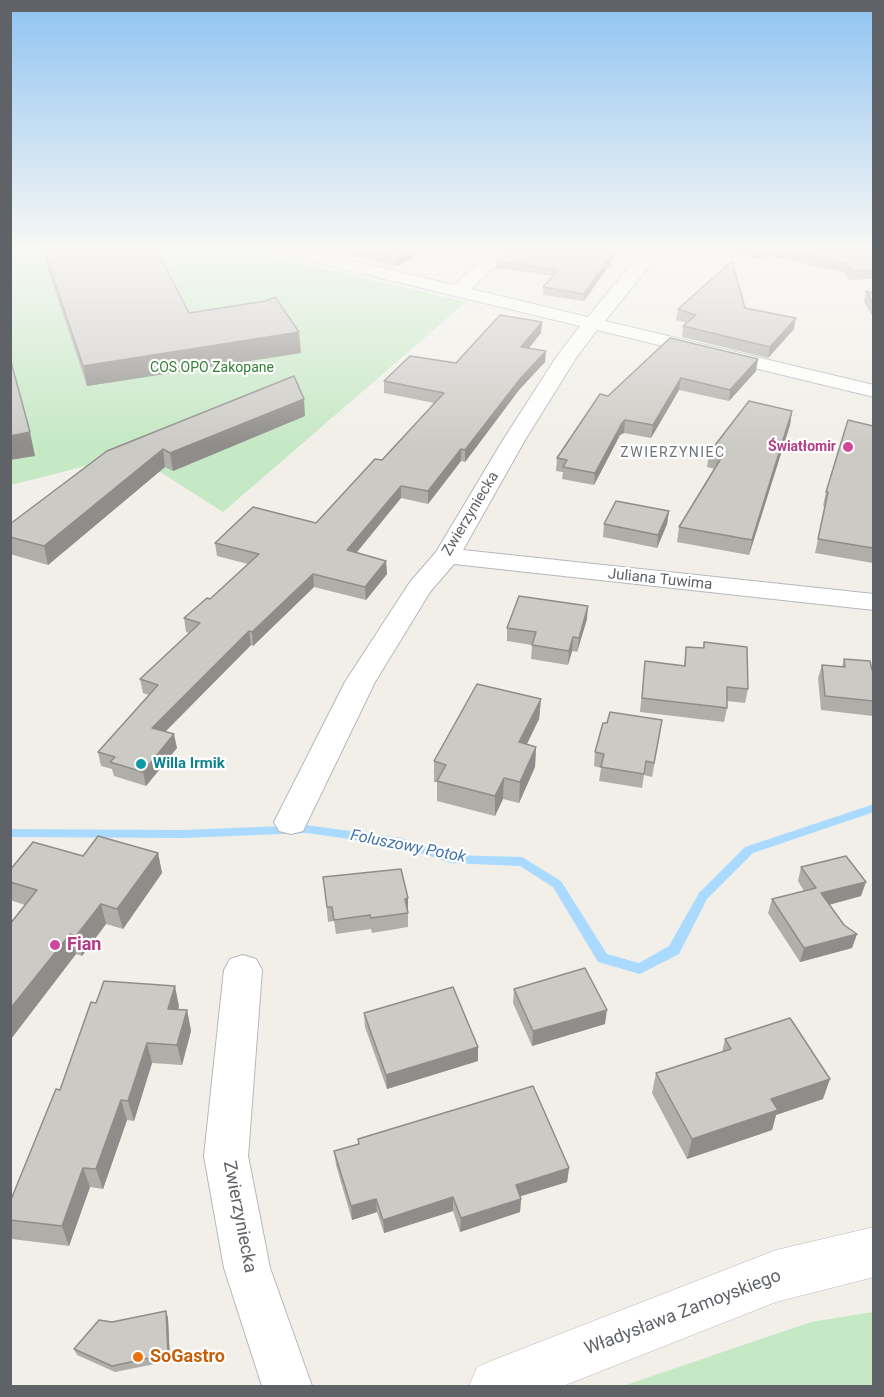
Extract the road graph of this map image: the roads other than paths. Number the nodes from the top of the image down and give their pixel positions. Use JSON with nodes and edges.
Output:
{"nodes":[{"id":1,"x":553,"y":315,"type":"edge"},
{"id":2,"x":600,"y":315,"type":"edge"},
{"id":3,"x":592,"y":325,"type":"junction"},
{"id":4,"x":873,"y":391,"type":"edge"},
{"id":5,"x":447,"y":556,"type":"junction"},
{"id":6,"x":873,"y":602,"type":"edge"},
{"id":7,"x":291,"y":822,"type":"dead end"},
{"id":8,"x":243,"y":970,"type":"dead end"},
{"id":9,"x":873,"y":1252,"type":"edge"},
{"id":10,"x":286,"y":1386,"type":"edge"},
{"id":11,"x":496,"y":1386,"type":"edge"}],
"edges":[{"from":1,"to":3,"type":"street"},
{"from":2,"to":3,"type":"street","name":"Zwierzyniecka"},
{"from":3,"to":4,"type":"street"},
{"from":3,"to":5,"type":"street","name":"Zwierzyniecka"},
{"from":5,"to":6,"type":"street","name":"Juliana Tuwima"},
{"from":5,"to":7,"type":"street","name":"Zwierzyniecka"},
{"from":8,"to":10,"type":"street","name":"Zwierzyniecka"},
{"from":9,"to":11,"type":"street","name":"Władysława Zamoyskiego"}]}
